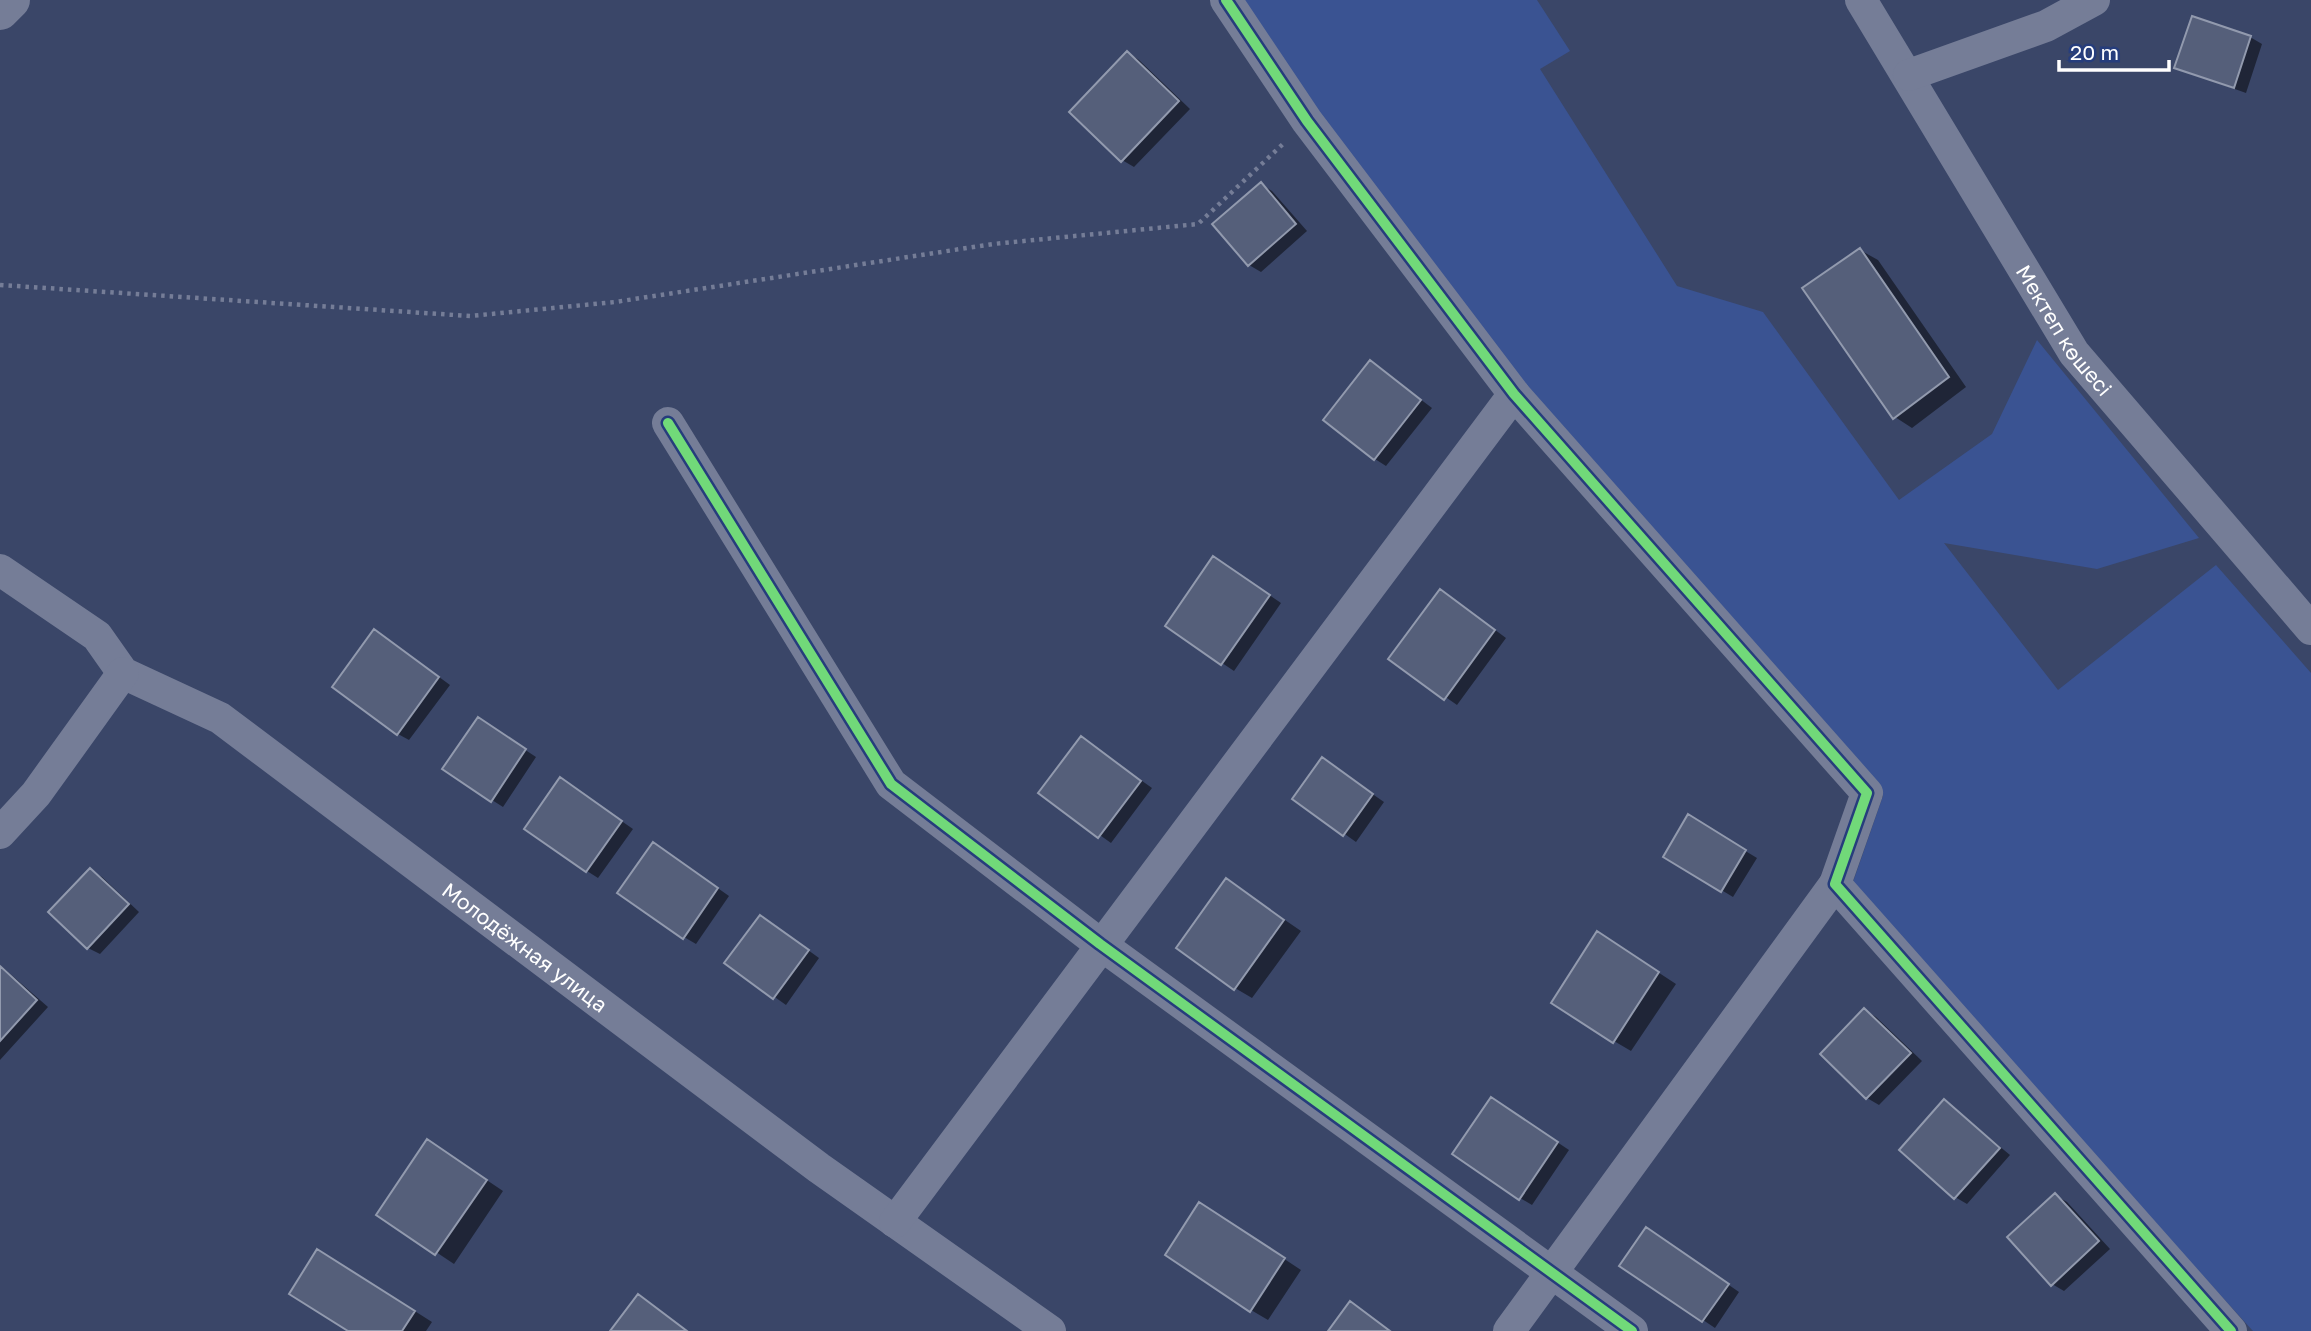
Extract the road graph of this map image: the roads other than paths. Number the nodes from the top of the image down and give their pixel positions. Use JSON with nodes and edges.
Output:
{"nodes":[{"id":1,"x":11,"y":0,"type":"edge"},
{"id":2,"x":1226,"y":0,"type":"edge"},
{"id":3,"x":1861,"y":0,"type":"edge"},
{"id":4,"x":2094,"y":0,"type":"edge"},
{"id":5,"x":0,"y":11,"type":"edge"},
{"id":6,"x":1909,"y":75,"type":"junction"},
{"id":7,"x":1514,"y":394,"type":"junction"},
{"id":8,"x":667,"y":423,"type":"dead end"},
{"id":9,"x":0,"y":570,"type":"edge"},
{"id":10,"x":2311,"y":629,"type":"edge"},
{"id":11,"x":123,"y":673,"type":"junction"},
{"id":12,"x":0,"y":833,"type":"edge"},
{"id":13,"x":1835,"y":884,"type":"junction"},
{"id":14,"x":1100,"y":944,"type":"junction"},
{"id":15,"x":895,"y":1222,"type":"junction"},
{"id":16,"x":1549,"y":1272,"type":"junction"},
{"id":17,"x":1050,"y":1331,"type":"edge"},
{"id":18,"x":1509,"y":1331,"type":"edge"},
{"id":19,"x":1632,"y":1331,"type":"edge"},
{"id":20,"x":2231,"y":1331,"type":"edge"}],
"edges":[{"from":1,"to":5,"type":"street"},
{"from":2,"to":7,"type":"street"},
{"from":3,"to":6,"type":"street","name":"Мектеп көшесі"},
{"from":4,"to":6,"type":"street"},
{"from":6,"to":10,"type":"street","name":"Мектеп көшесі"},
{"from":7,"to":13,"type":"street"},
{"from":7,"to":14,"type":"street"},
{"from":8,"to":14,"type":"street"},
{"from":9,"to":11,"type":"street"},
{"from":11,"to":12,"type":"street"},
{"from":11,"to":15,"type":"street","name":"Молодёжная улица"},
{"from":13,"to":16,"type":"street"},
{"from":13,"to":20,"type":"street"},
{"from":14,"to":15,"type":"street"},
{"from":14,"to":16,"type":"street"},
{"from":15,"to":17,"type":"street","name":"Молодёжная улица"},
{"from":16,"to":18,"type":"street"},
{"from":16,"to":19,"type":"street"}]}
